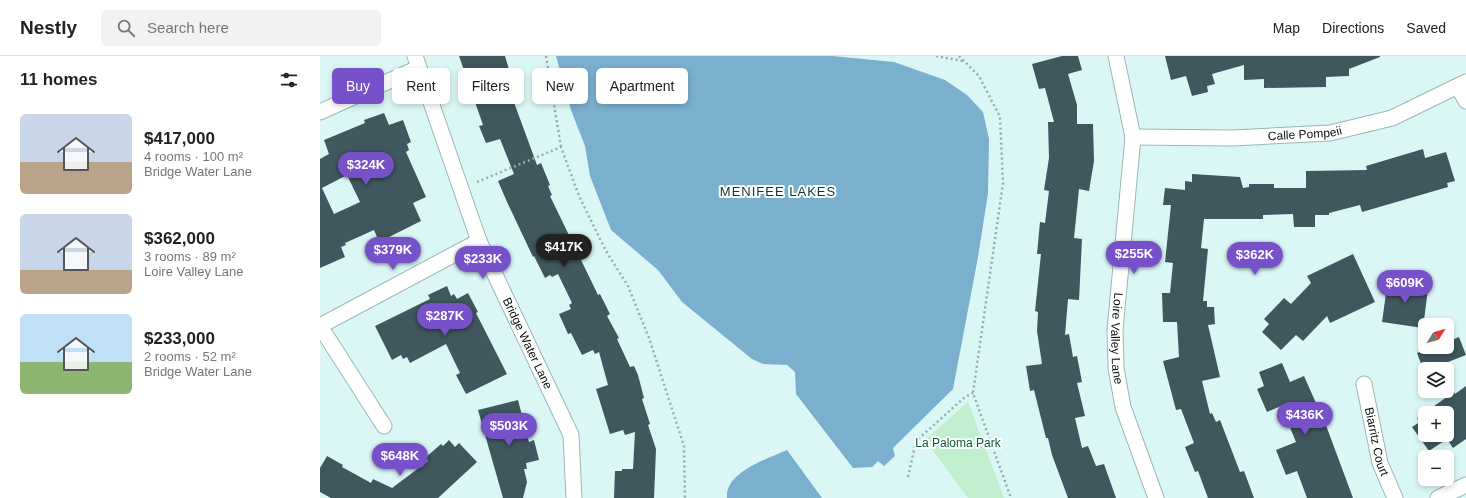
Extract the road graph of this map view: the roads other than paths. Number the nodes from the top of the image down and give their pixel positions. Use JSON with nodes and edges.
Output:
{"nodes":[{"id":1,"x":1116,"y":56,"type":"edge"},
{"id":2,"x":416,"y":62,"type":"edge"},
{"id":3,"x":1462,"y":84,"type":"edge"},
{"id":4,"x":1466,"y":101,"type":"edge"},
{"id":5,"x":320,"y":112,"type":"edge"},
{"id":6,"x":1133,"y":137,"type":"junction"},
{"id":7,"x":479,"y":241,"type":"junction"},
{"id":8,"x":320,"y":326,"type":"edge"},
{"id":9,"x":1364,"y":384,"type":"dead end"},
{"id":10,"x":384,"y":426,"type":"dead end"},
{"id":11,"x":1466,"y":485,"type":"edge"},
{"id":12,"x":574,"y":498,"type":"edge"},
{"id":13,"x":1156,"y":498,"type":"edge"},
{"id":14,"x":1395,"y":498,"type":"edge"},
{"id":15,"x":1438,"y":498,"type":"edge"}],
"edges":[{"from":1,"to":6,"type":"street","name":"Loire Valley Lane"},
{"from":2,"to":5,"type":"street"},
{"from":2,"to":7,"type":"street","name":"Bridge Water Lane"},
{"from":3,"to":4,"type":"street"},
{"from":3,"to":6,"type":"street","name":"Calle Pompeii"},
{"from":6,"to":13,"type":"street","name":"Loire Valley Lane"},
{"from":7,"to":8,"type":"street"},
{"from":7,"to":12,"type":"street","name":"Bridge Water Lane"},
{"from":8,"to":10,"type":"street"},
{"from":9,"to":14,"type":"street","name":"Biarritz Court"},
{"from":11,"to":15,"type":"street"}]}
